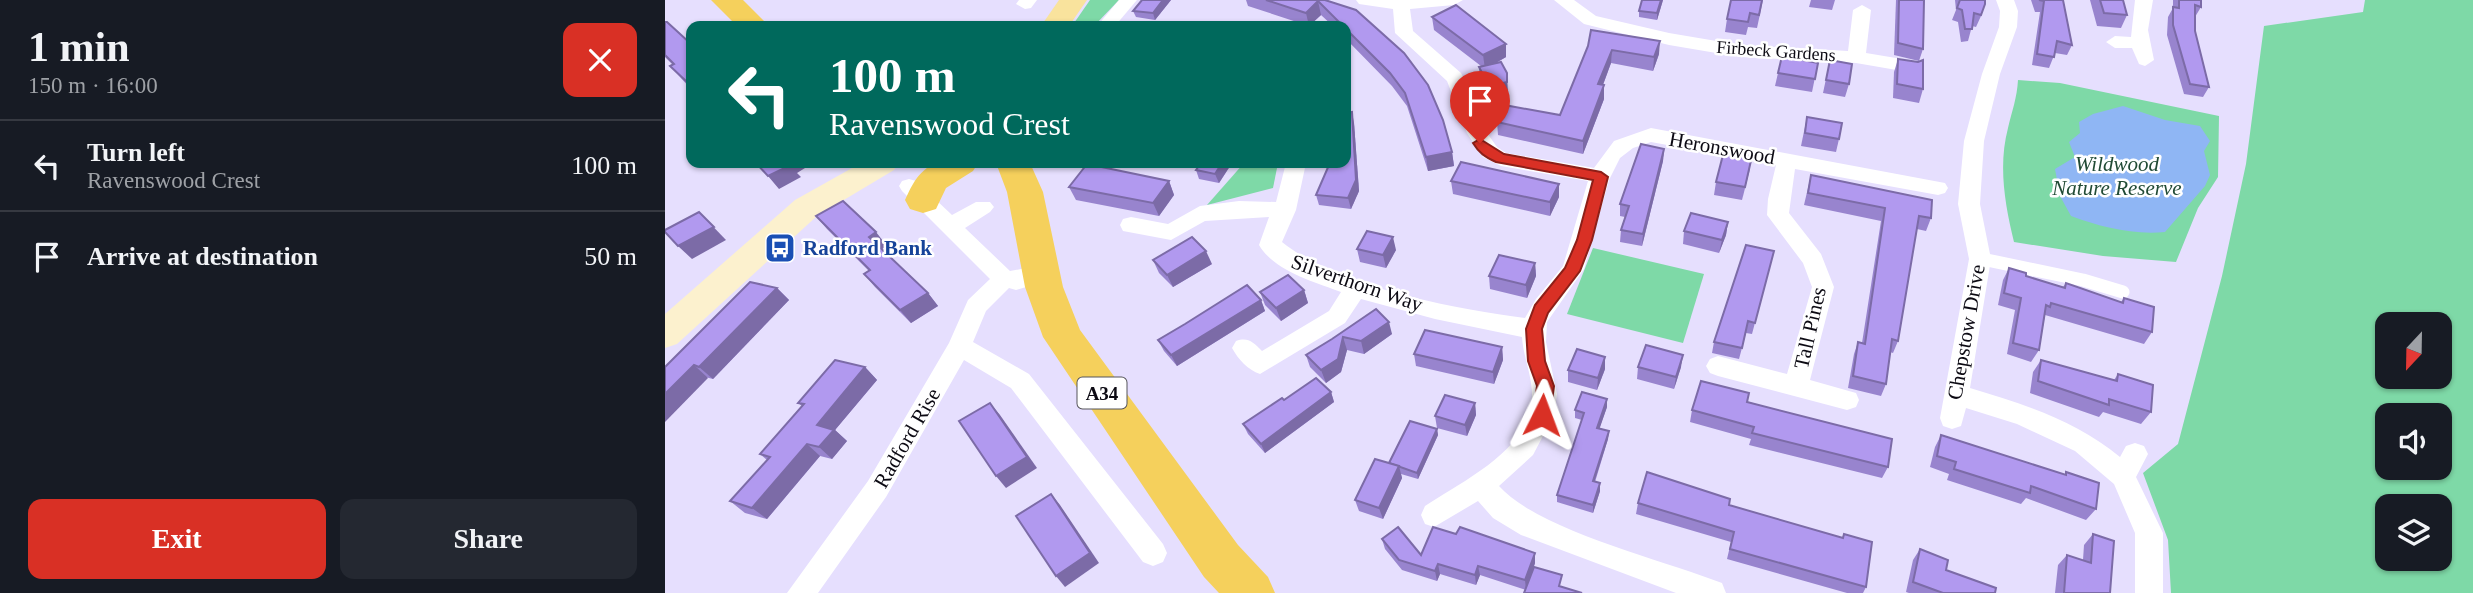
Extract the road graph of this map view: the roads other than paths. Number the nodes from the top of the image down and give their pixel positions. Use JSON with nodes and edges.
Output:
{"nodes":[{"id":1,"x":726,"y":0,"type":"edge"},
{"id":2,"x":1073,"y":0,"type":"edge"},
{"id":3,"x":1128,"y":0,"type":"edge"},
{"id":4,"x":1366,"y":0,"type":"edge"},
{"id":5,"x":1454,"y":0,"type":"edge"},
{"id":6,"x":1563,"y":0,"type":"edge"},
{"id":7,"x":2005,"y":0,"type":"edge"},
{"id":8,"x":2144,"y":0,"type":"edge"},
{"id":9,"x":1401,"y":5,"type":"junction"},
{"id":10,"x":1862,"y":10,"type":"dead end"},
{"id":11,"x":749,"y":21,"type":"edge"},
{"id":12,"x":1058,"y":21,"type":"edge"},
{"id":13,"x":1110,"y":21,"type":"edge"},
{"id":14,"x":2115,"y":42,"type":"dead end"},
{"id":15,"x":1856,"y":57,"type":"junction"},
{"id":16,"x":1914,"y":67,"type":"edge"},
{"id":17,"x":1787,"y":160,"type":"junction"},
{"id":18,"x":875,"y":168,"type":"edge"},
{"id":19,"x":952,"y":168,"type":"edge"},
{"id":20,"x":1015,"y":168,"type":"edge"},
{"id":21,"x":1296,"y":168,"type":"edge"},
{"id":22,"x":1927,"y":169,"type":"dead end"},
{"id":23,"x":1601,"y":177,"type":"junction"},
{"id":24,"x":923,"y":178,"type":"edge"},
{"id":25,"x":983,"y":207,"type":"dead end"},
{"id":26,"x":1285,"y":210,"type":"junction"},
{"id":27,"x":1131,"y":225,"type":"dead end"},
{"id":28,"x":951,"y":226,"type":"junction"},
{"id":29,"x":1980,"y":259,"type":"junction"},
{"id":30,"x":1023,"y":276,"type":"junction"},
{"id":31,"x":1356,"y":287,"type":"junction"},
{"id":32,"x":2123,"y":292,"type":"dead end"},
{"id":33,"x":1534,"y":329,"type":"junction"},
{"id":34,"x":665,"y":334,"type":"edge"},
{"id":35,"x":960,"y":346,"type":"junction"},
{"id":36,"x":1244,"y":348,"type":"dead end"},
{"id":37,"x":1718,"y":366,"type":"dead end"},
{"id":38,"x":1796,"y":386,"type":"junction"},
{"id":39,"x":1847,"y":400,"type":"dead end"},
{"id":40,"x":1479,"y":484,"type":"junction"},
{"id":41,"x":1434,"y":515,"type":"dead end"},
{"id":42,"x":1153,"y":553,"type":"dead end"},
{"id":43,"x":801,"y":593,"type":"edge"},
{"id":44,"x":1251,"y":593,"type":"edge"},
{"id":45,"x":1712,"y":593,"type":"edge"},
{"id":46,"x":2149,"y":593,"type":"edge"}],
"edges":[{"from":1,"to":11,"type":"highway"},
{"from":2,"to":12,"type":"main road"},
{"from":3,"to":13,"type":"street"},
{"from":4,"to":9,"type":"street"},
{"from":5,"to":9,"type":"street"},
{"from":6,"to":15,"type":"street","name":"Firbeck Gardens"},
{"from":7,"to":29,"type":"street","name":"Chepstow Drive"},
{"from":8,"to":14,"type":"street"},
{"from":9,"to":23,"type":"street"},
{"from":10,"to":15,"type":"street"},
{"from":15,"to":16,"type":"street","name":"Firbeck Gardens"},
{"from":17,"to":22,"type":"street","name":"Heronswood"},
{"from":17,"to":23,"type":"street","name":"Heronswood"},
{"from":17,"to":38,"type":"street","name":"Tall Pines"},
{"from":18,"to":34,"type":"street"},
{"from":19,"to":24,"type":"highway"},
{"from":20,"to":30,"type":"highway","number":"A34"},
{"from":21,"to":26,"type":"street","name":"Silverthorn Way"},
{"from":23,"to":33,"type":"street","name":"Heronswood"},
{"from":24,"to":28,"type":"street"},
{"from":25,"to":28,"type":"street"},
{"from":26,"to":27,"type":"street"},
{"from":26,"to":31,"type":"street","name":"Silverthorn Way"},
{"from":28,"to":30,"type":"street"},
{"from":29,"to":32,"type":"lane"},
{"from":29,"to":46,"type":"street","name":"Chepstow Drive"},
{"from":30,"to":35,"type":"street","name":"Radford Rise"},
{"from":30,"to":44,"type":"highway","number":"A34"},
{"from":31,"to":33,"type":"street","name":"Silverthorn Way"},
{"from":31,"to":36,"type":"street"},
{"from":33,"to":40,"type":"street"},
{"from":35,"to":42,"type":"street"},
{"from":35,"to":43,"type":"street","name":"Radford Rise"},
{"from":37,"to":38,"type":"street","name":"Tall Pines"},
{"from":38,"to":39,"type":"street","name":"Tall Pines"},
{"from":40,"to":41,"type":"street"},
{"from":40,"to":45,"type":"street"}]}
